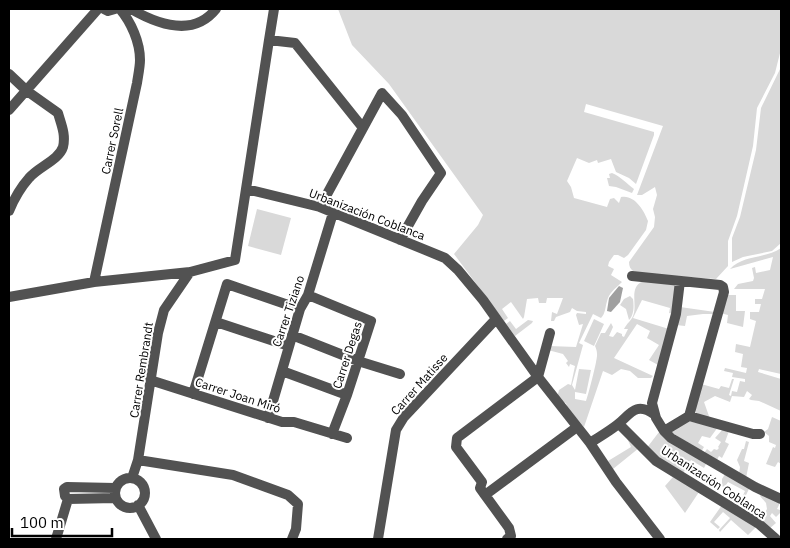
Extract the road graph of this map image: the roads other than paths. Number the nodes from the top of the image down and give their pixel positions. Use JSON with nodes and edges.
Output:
{"nodes":[{"id":1,"x":98,"y":9,"type":"edge"},
{"id":2,"x":104,"y":9,"type":"edge"},
{"id":3,"x":115,"y":9,"type":"edge"},
{"id":4,"x":120,"y":9,"type":"edge"},
{"id":5,"x":131,"y":9,"type":"edge"},
{"id":6,"x":216,"y":9,"type":"edge"},
{"id":7,"x":274,"y":9,"type":"edge"},
{"id":8,"x":269,"y":40,"type":"junction"},
{"id":9,"x":9,"y":74,"type":"edge"},
{"id":10,"x":27,"y":91,"type":"junction"},
{"id":11,"x":9,"y":110,"type":"edge"},
{"id":12,"x":363,"y":128,"type":"junction"},
{"id":13,"x":246,"y":189,"type":"junction"},
{"id":14,"x":320,"y":207,"type":"junction"},
{"id":15,"x":9,"y":211,"type":"edge"},
{"id":16,"x":333,"y":213,"type":"junction"},
{"id":17,"x":400,"y":240,"type":"junction"},
{"id":18,"x":190,"y":272,"type":"junction"},
{"id":19,"x":632,"y":276,"type":"dead end"},
{"id":20,"x":680,"y":281,"type":"junction"},
{"id":21,"x":94,"y":282,"type":"junction"},
{"id":22,"x":308,"y":294,"type":"junction"},
{"id":23,"x":9,"y":297,"type":"edge"},
{"id":24,"x":300,"y":309,"type":"junction"},
{"id":25,"x":496,"y":319,"type":"junction"},
{"id":26,"x":216,"y":322,"type":"junction"},
{"id":27,"x":550,"y":333,"type":"dead end"},
{"id":28,"x":292,"y":335,"type":"junction"},
{"id":29,"x":289,"y":346,"type":"junction"},
{"id":30,"x":358,"y":361,"type":"junction"},
{"id":31,"x":282,"y":371,"type":"junction"},
{"id":32,"x":400,"y":374,"type":"dead end"},
{"id":33,"x":538,"y":376,"type":"junction"},
{"id":34,"x":150,"y":380,"type":"junction"},
{"id":35,"x":194,"y":394,"type":"junction"},
{"id":36,"x":347,"y":395,"type":"junction"},
{"id":37,"x":654,"y":414,"type":"junction"},
{"id":38,"x":689,"y":416,"type":"junction"},
{"id":39,"x":268,"y":418,"type":"junction"},
{"id":40,"x":619,"y":424,"type":"junction"},
{"id":41,"x":577,"y":427,"type":"junction"},
{"id":42,"x":664,"y":430,"type":"junction"},
{"id":43,"x":332,"y":434,"type":"junction"},
{"id":44,"x":760,"y":434,"type":"dead end"},
{"id":45,"x":347,"y":438,"type":"dead end"},
{"id":46,"x":590,"y":443,"type":"junction"},
{"id":47,"x":138,"y":460,"type":"junction"},
{"id":48,"x":132,"y":478,"type":"junction"},
{"id":49,"x":115,"y":493,"type":"junction"},
{"id":50,"x":485,"y":495,"type":"junction"},
{"id":51,"x":781,"y":499,"type":"edge"},
{"id":52,"x":138,"y":505,"type":"junction"},
{"id":53,"x":56,"y":539,"type":"edge"},
{"id":54,"x":156,"y":539,"type":"edge"},
{"id":55,"x":292,"y":539,"type":"edge"},
{"id":56,"x":378,"y":539,"type":"edge"},
{"id":57,"x":507,"y":539,"type":"edge"},
{"id":58,"x":660,"y":539,"type":"edge"},
{"id":59,"x":776,"y":539,"type":"edge"}],
"edges":[{"from":1,"to":10,"type":"street"},
{"from":2,"to":3,"type":"street"},
{"from":4,"to":21,"type":"street","name":"Carrer Sorell"},
{"from":5,"to":6,"type":"street"},
{"from":7,"to":8,"type":"street"},
{"from":8,"to":12,"type":"street"},
{"from":8,"to":13,"type":"street"},
{"from":9,"to":10,"type":"street"},
{"from":10,"to":11,"type":"street"},
{"from":10,"to":15,"type":"street"},
{"from":12,"to":14,"type":"street"},
{"from":12,"to":17,"type":"street"},
{"from":13,"to":14,"type":"street","name":"Urbanización Coblanca"},
{"from":13,"to":18,"type":"street"},
{"from":14,"to":16,"type":"street","name":"Urbanización Coblanca"},
{"from":16,"to":17,"type":"street","name":"Urbanización Coblanca"},
{"from":16,"to":22,"type":"street","name":"Carrer Tiziano"},
{"from":17,"to":25,"type":"street","name":"Urbanización Coblanca"},
{"from":18,"to":21,"type":"street"},
{"from":18,"to":34,"type":"street","name":"Carrer Rembrandt"},
{"from":19,"to":20,"type":"street"},
{"from":20,"to":37,"type":"street"},
{"from":20,"to":38,"type":"street"},
{"from":21,"to":23,"type":"street"},
{"from":22,"to":24,"type":"street","name":"Carrer Tiziano"},
{"from":22,"to":30,"type":"street","name":"Carrer Degas"},
{"from":24,"to":26,"type":"street"},
{"from":24,"to":28,"type":"street","name":"Carrer Tiziano"},
{"from":25,"to":33,"type":"street","name":"Urbanización Coblanca"},
{"from":25,"to":56,"type":"street","name":"Carrer Matisse"},
{"from":26,"to":29,"type":"street"},
{"from":26,"to":35,"type":"street"},
{"from":27,"to":33,"type":"street"},
{"from":28,"to":29,"type":"street","name":"Carrer Tiziano"},
{"from":28,"to":30,"type":"street"},
{"from":29,"to":31,"type":"street","name":"Carrer Tiziano"},
{"from":30,"to":32,"type":"street"},
{"from":30,"to":36,"type":"street","name":"Carrer Degas"},
{"from":31,"to":36,"type":"street"},
{"from":31,"to":39,"type":"street","name":"Carrer Tiziano"},
{"from":33,"to":41,"type":"street","name":"Urbanización Coblanca"},
{"from":33,"to":50,"type":"street"},
{"from":34,"to":35,"type":"street","name":"Carrer Joan Miró"},
{"from":34,"to":47,"type":"street","name":"Carrer Rembrandt"},
{"from":35,"to":39,"type":"street","name":"Carrer Joan Miró"},
{"from":36,"to":43,"type":"street","name":"Carrer Degas"},
{"from":37,"to":40,"type":"street"},
{"from":37,"to":42,"type":"street","name":"Urbanización Coblanca"},
{"from":38,"to":42,"type":"street","name":"Urbanización Coblanca"},
{"from":38,"to":44,"type":"street"},
{"from":39,"to":43,"type":"street","name":"Carrer Joan Miró"},
{"from":40,"to":46,"type":"street"},
{"from":40,"to":59,"type":"street","name":"Urbanización Coblanca"},
{"from":41,"to":46,"type":"street","name":"Urbanización Coblanca"},
{"from":41,"to":50,"type":"street"},
{"from":42,"to":51,"type":"street","name":"Urbanización Coblanca"},
{"from":43,"to":45,"type":"street","name":"Carrer Joan Miró"},
{"from":46,"to":58,"type":"street","name":"Urbanización Coblanca"},
{"from":47,"to":48,"type":"street","name":"Carrer Rembrandt"},
{"from":47,"to":55,"type":"street"},
{"from":48,"to":49,"type":"street"},
{"from":48,"to":52,"type":"street"},
{"from":49,"to":52,"type":"street"},
{"from":49,"to":53,"type":"street"},
{"from":50,"to":57,"type":"street"},
{"from":52,"to":54,"type":"street"}]}
